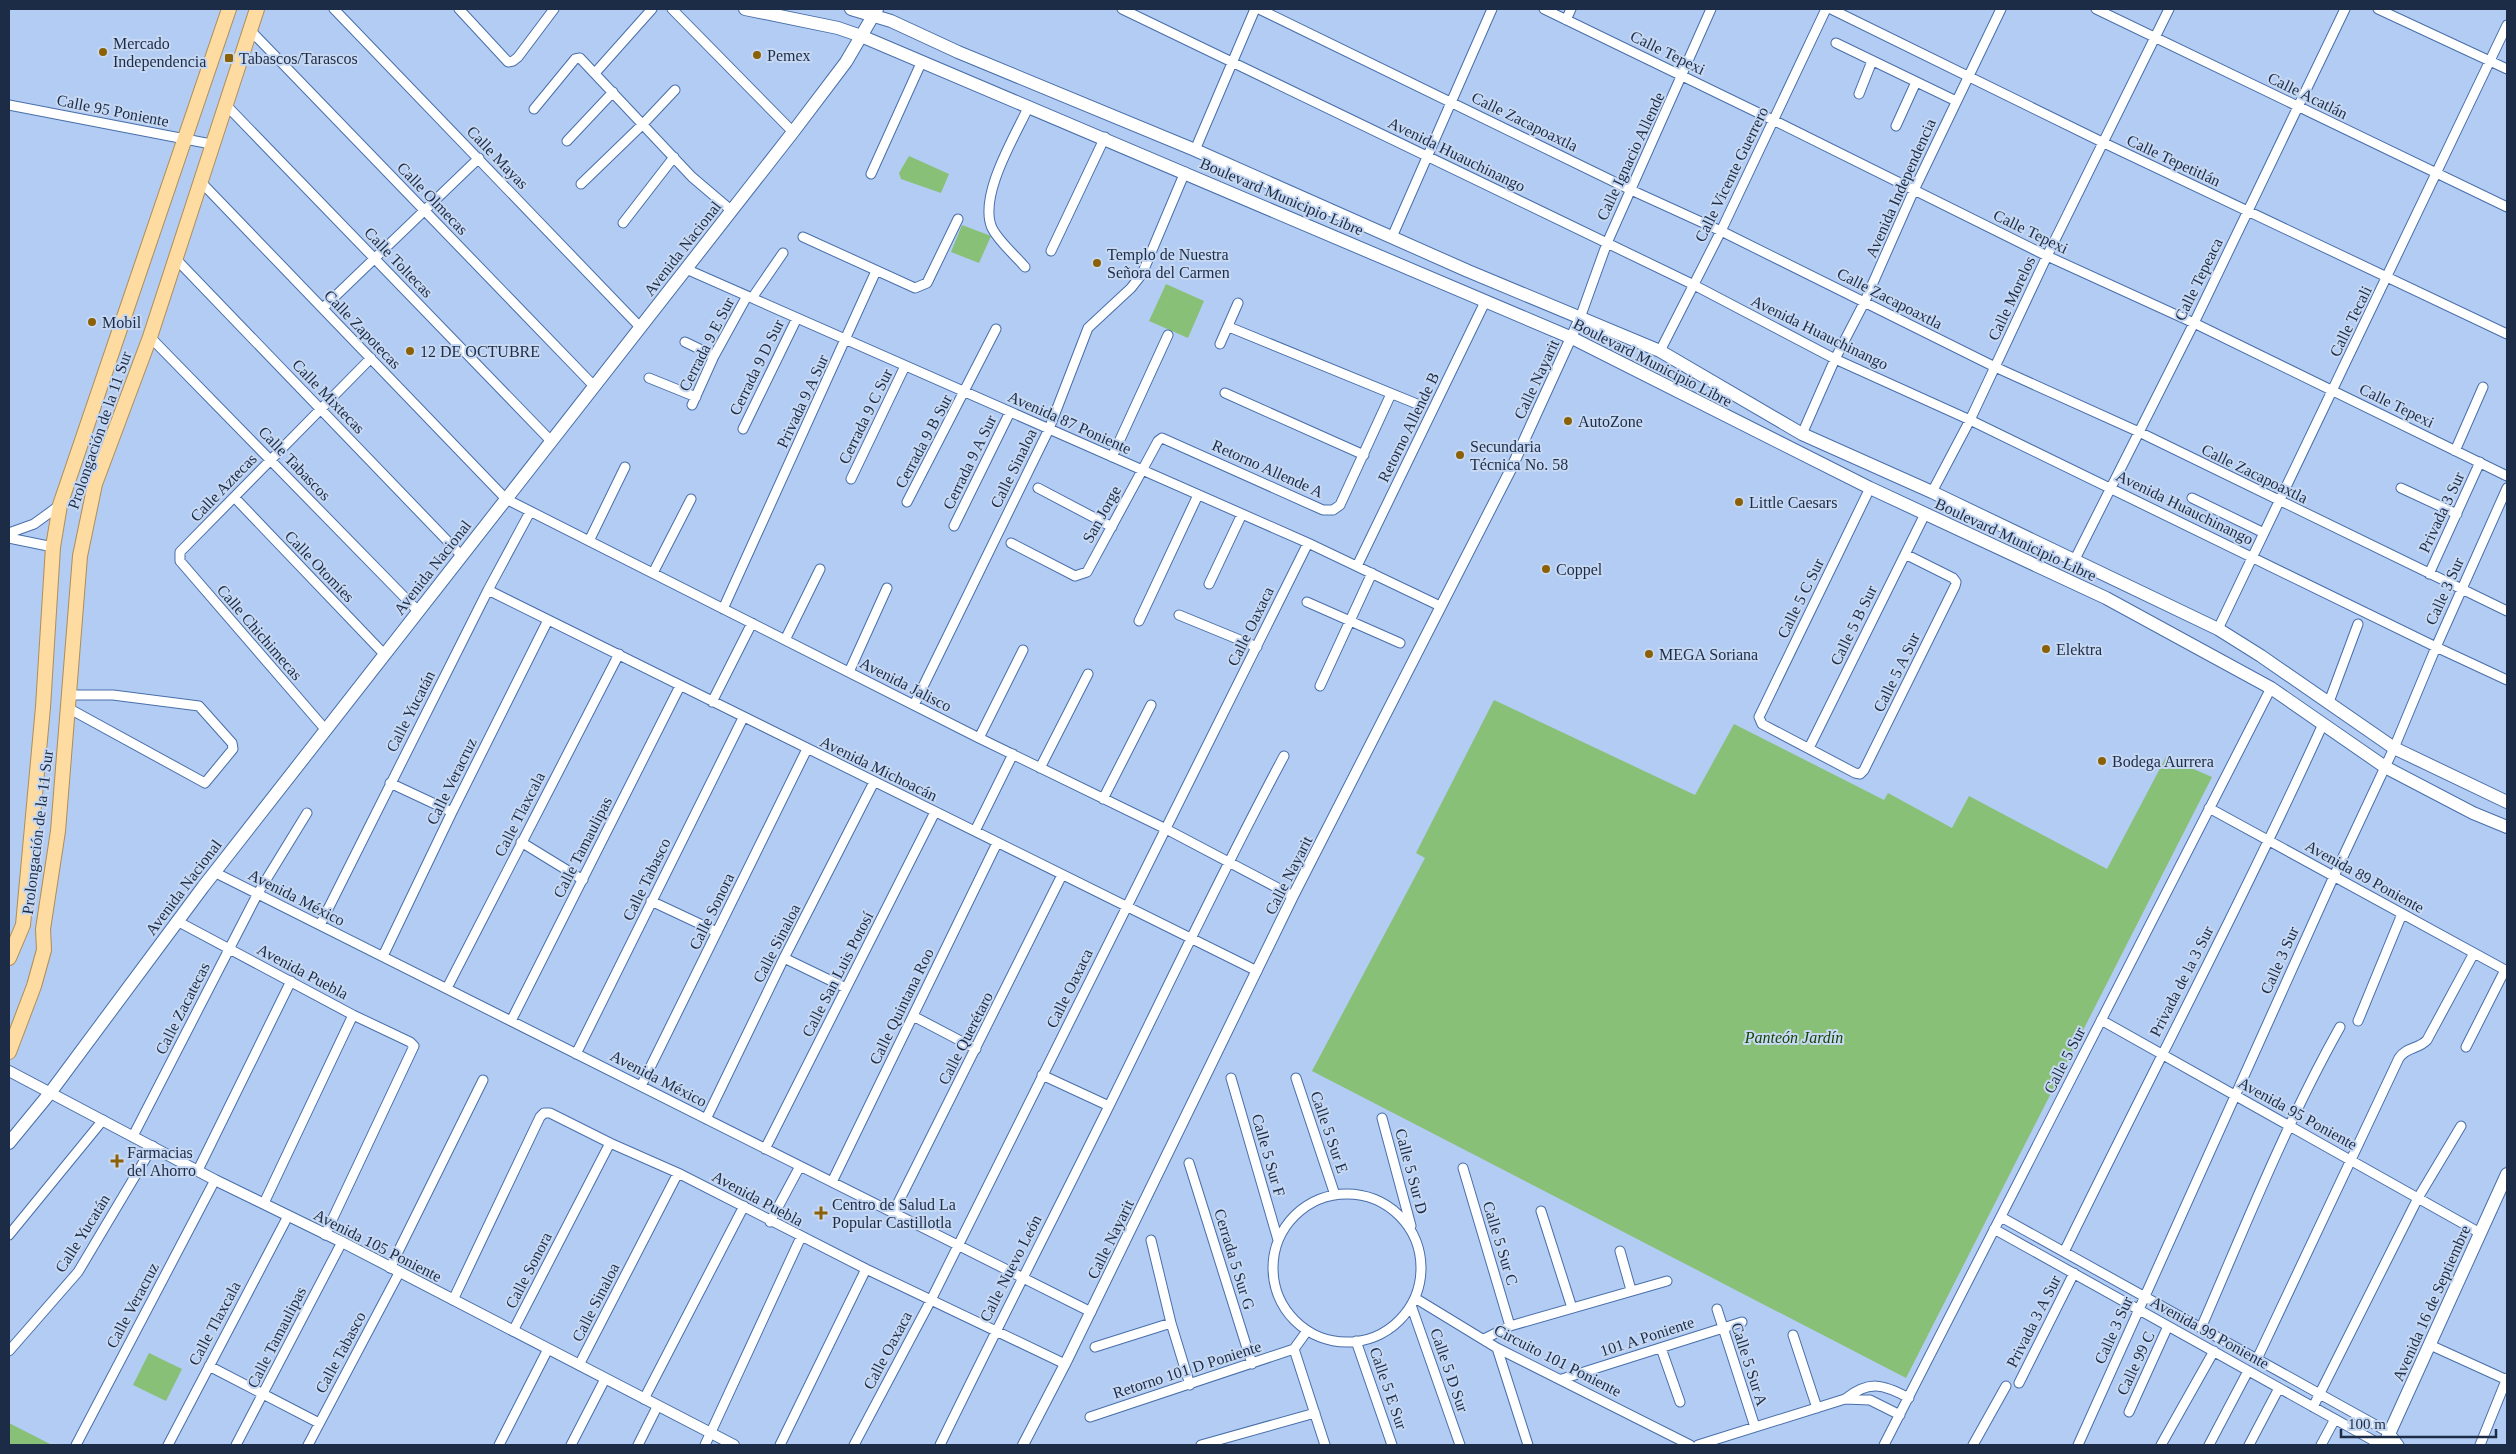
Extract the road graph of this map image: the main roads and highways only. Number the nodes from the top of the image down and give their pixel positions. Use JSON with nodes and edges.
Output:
{"nodes":[{"id":1,"x":229,"y":9,"type":"edge"},
{"id":2,"x":256,"y":9,"type":"edge"},
{"id":3,"x":746,"y":9,"type":"edge"},
{"id":4,"x":850,"y":9,"type":"edge"},
{"id":5,"x":876,"y":12,"type":"edge"},
{"id":6,"x":862,"y":36,"type":"junction"},
{"id":7,"x":2507,"y":802,"type":"edge"},
{"id":8,"x":2507,"y":827,"type":"edge"},
{"id":9,"x":9,"y":958,"type":"edge"},
{"id":10,"x":9,"y":1052,"type":"edge"},
{"id":11,"x":9,"y":1143,"type":"edge"},
{"id":12,"x":2507,"y":1175,"type":"edge"},
{"id":13,"x":2388,"y":1442,"type":"edge"}],
"edges":[{"from":1,"to":9,"type":"main road","name":"Prolongación de la 11 Sur"},
{"from":2,"to":10,"type":"main road","name":"Prolongación de la 11 Sur"},
{"from":3,"to":6,"type":"main road","name":"Boulevard Municipio Libre"},
{"from":4,"to":5,"type":"main road","name":"Boulevard Municipio Libre"},
{"from":5,"to":6,"type":"main road","name":"Avenida Nacional"},
{"from":5,"to":7,"type":"main road","name":"Boulevard Municipio Libre"},
{"from":6,"to":8,"type":"main road","name":"Boulevard Municipio Libre"},
{"from":6,"to":11,"type":"main road","name":"Avenida Nacional"},
{"from":12,"to":13,"type":"main road","name":"Avenida 16 de Septiembre"}]}
